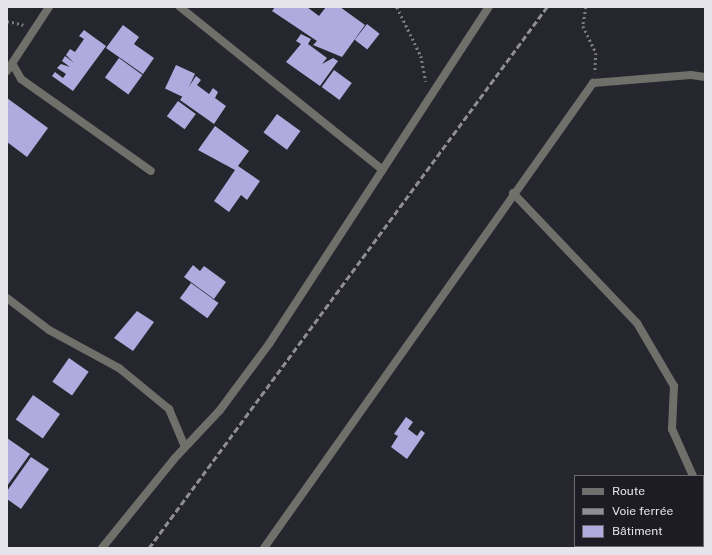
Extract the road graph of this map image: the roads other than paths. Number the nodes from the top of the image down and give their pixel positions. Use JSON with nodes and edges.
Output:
{"nodes":[{"id":1,"x":49,"y":7,"type":"edge"},
{"id":2,"x":180,"y":7,"type":"edge"},
{"id":3,"x":489,"y":7,"type":"edge"},
{"id":4,"x":10,"y":68,"type":"edge"},
{"id":5,"x":705,"y":77,"type":"edge"},
{"id":6,"x":383,"y":170,"type":"junction"},
{"id":7,"x":151,"y":171,"type":"dead end"},
{"id":8,"x":513,"y":192,"type":"junction"},
{"id":9,"x":7,"y":298,"type":"edge"},
{"id":10,"x":185,"y":447,"type":"junction"},
{"id":11,"x":693,"y":475,"type":"edge"},
{"id":12,"x":102,"y":548,"type":"edge"},
{"id":13,"x":264,"y":548,"type":"edge"}],
"edges":[{"from":1,"to":4,"type":"street"},
{"from":2,"to":6,"type":"street"},
{"from":3,"to":6,"type":"street"},
{"from":4,"to":7,"type":"street"},
{"from":5,"to":8,"type":"street"},
{"from":6,"to":10,"type":"street"},
{"from":8,"to":11,"type":"street"},
{"from":8,"to":13,"type":"street"},
{"from":9,"to":10,"type":"street"},
{"from":10,"to":12,"type":"street"}]}
